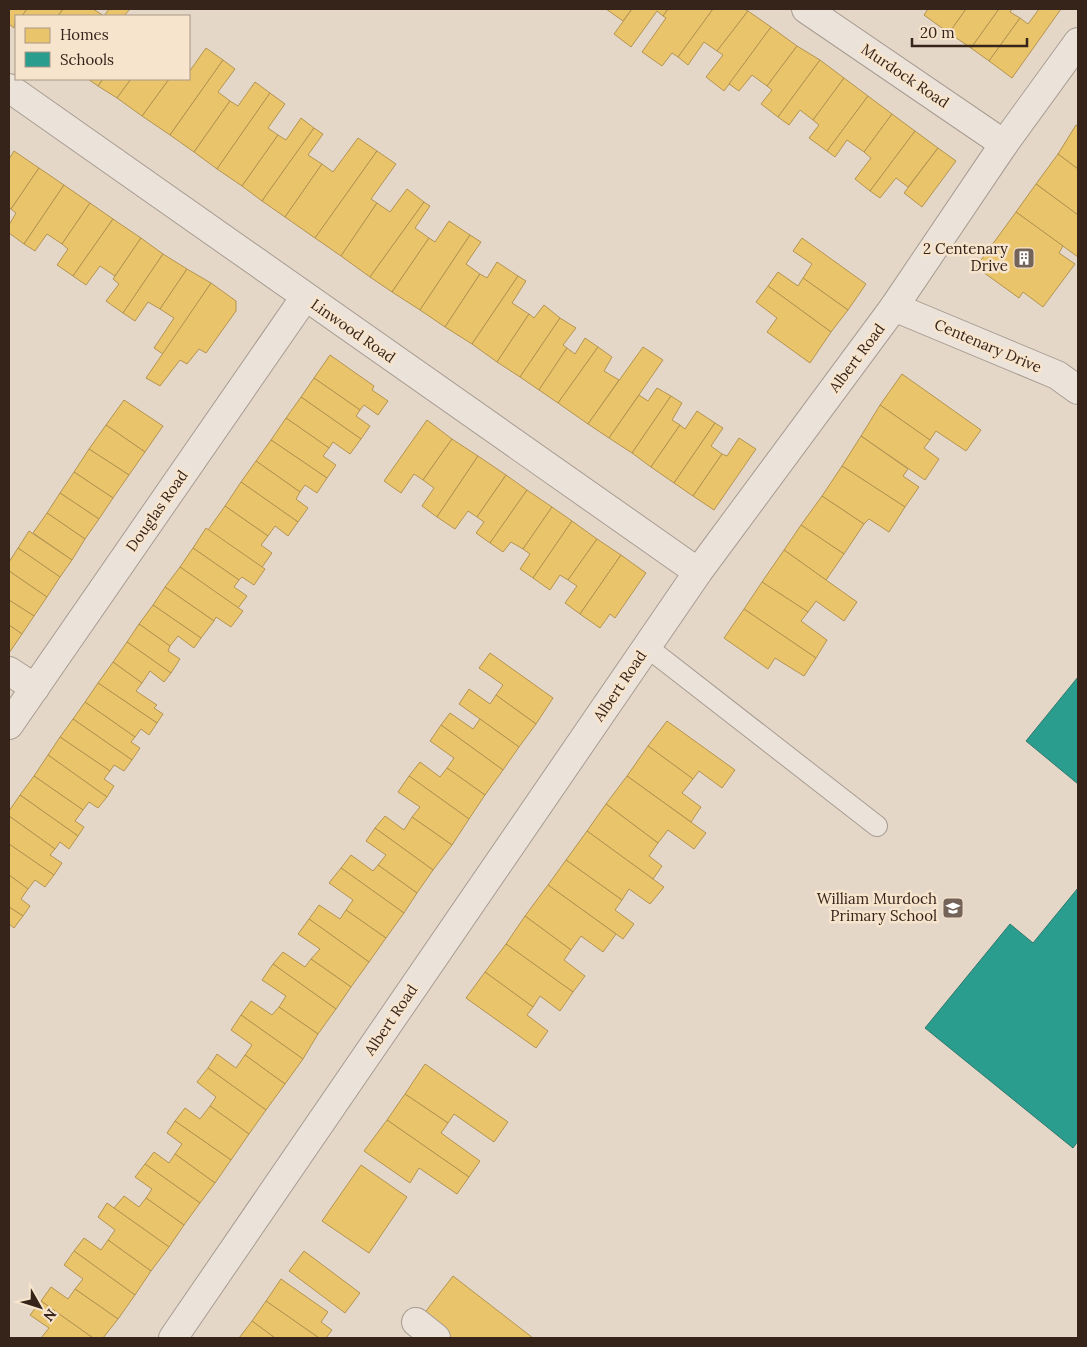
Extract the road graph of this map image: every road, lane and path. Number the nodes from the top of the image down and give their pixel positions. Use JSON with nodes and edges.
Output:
{"nodes":[{"id":1,"x":806,"y":9,"type":"edge"},
{"id":2,"x":1078,"y":42,"type":"edge"},
{"id":3,"x":9,"y":88,"type":"edge"},
{"id":4,"x":1004,"y":144,"type":"junction"},
{"id":5,"x":305,"y":297,"type":"junction"},
{"id":6,"x":894,"y":307,"type":"junction"},
{"id":7,"x":1078,"y":390,"type":"edge"},
{"id":8,"x":698,"y":572,"type":"junction"},
{"id":9,"x":647,"y":647,"type":"junction"},
{"id":10,"x":9,"y":671,"type":"edge"},
{"id":11,"x":35,"y":688,"type":"junction"},
{"id":12,"x":9,"y":725,"type":"edge"},
{"id":13,"x":877,"y":826,"type":"dead end"},
{"id":14,"x":173,"y":1338,"type":"edge"}],
"edges":[{"from":1,"to":4,"type":"street","name":"Murdock Road"},
{"from":2,"to":4,"type":"street","name":"Albert Road"},
{"from":3,"to":5,"type":"street","name":"Linwood Road"},
{"from":4,"to":6,"type":"street","name":"Albert Road"},
{"from":5,"to":8,"type":"street","name":"Linwood Road"},
{"from":5,"to":11,"type":"street","name":"Douglas Road"},
{"from":6,"to":7,"type":"street","name":"Centenary Drive"},
{"from":6,"to":8,"type":"street","name":"Albert Road"},
{"from":8,"to":9,"type":"street","name":"Albert Road"},
{"from":9,"to":13,"type":"lane"},
{"from":9,"to":14,"type":"street","name":"Albert Road"},
{"from":10,"to":11,"type":"street"},
{"from":11,"to":12,"type":"street","name":"Douglas Road"}]}
